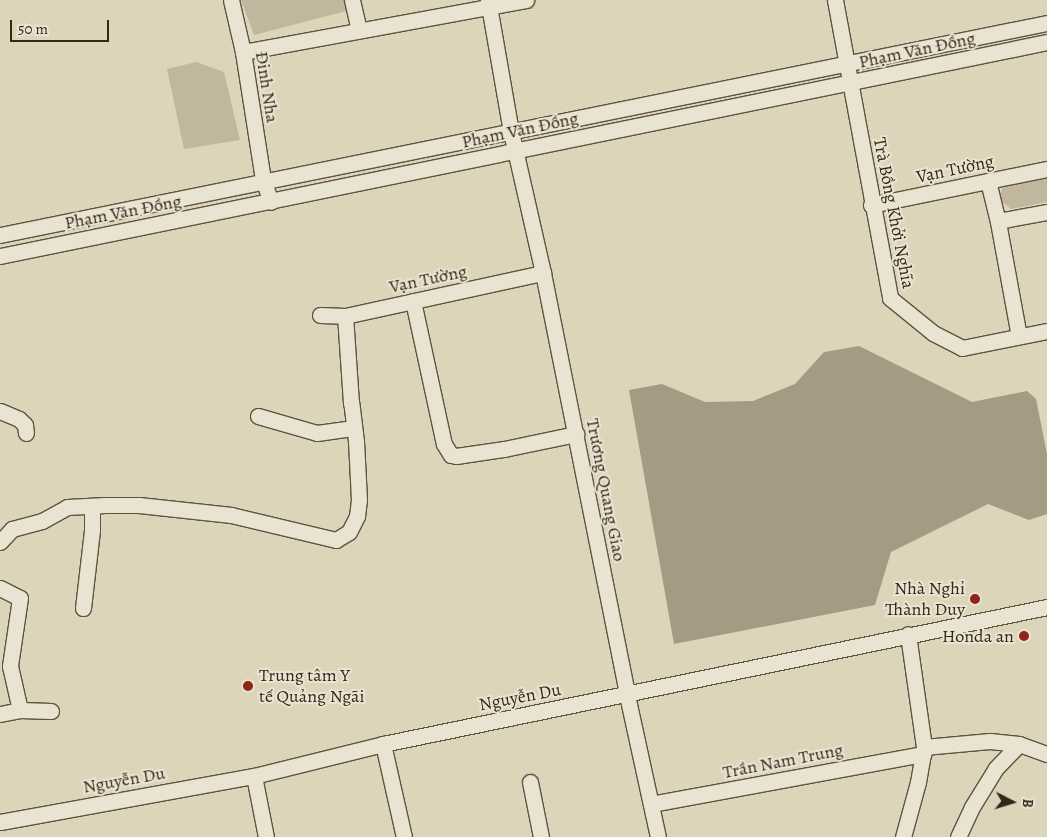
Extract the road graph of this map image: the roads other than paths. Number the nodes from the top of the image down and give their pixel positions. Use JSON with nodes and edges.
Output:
{"nodes":[{"id":1,"x":231,"y":0,"type":"edge"},
{"id":2,"x":352,"y":0,"type":"edge"},
{"id":3,"x":526,"y":0,"type":"edge"},
{"id":4,"x":834,"y":0,"type":"edge"},
{"id":5,"x":489,"y":4,"type":"edge"},
{"id":6,"x":1047,"y":23,"type":"edge"},
{"id":7,"x":359,"y":30,"type":"junction"},
{"id":8,"x":1047,"y":42,"type":"edge"},
{"id":9,"x":243,"y":52,"type":"junction"},
{"id":10,"x":847,"y":64,"type":"junction"},
{"id":11,"x":851,"y":83,"type":"junction"},
{"id":12,"x":512,"y":132,"type":"junction"},
{"id":13,"x":516,"y":149,"type":"junction"},
{"id":14,"x":1047,"y":169,"type":"edge"},
{"id":15,"x":263,"y":180,"type":"junction"},
{"id":16,"x":988,"y":181,"type":"junction"},
{"id":17,"x":271,"y":202,"type":"junction"},
{"id":18,"x":871,"y":205,"type":"junction"},
{"id":19,"x":1047,"y":212,"type":"edge"},
{"id":20,"x":998,"y":221,"type":"junction"},
{"id":21,"x":21,"y":230,"type":"junction"},
{"id":22,"x":0,"y":235,"type":"edge"},
{"id":23,"x":25,"y":251,"type":"junction"},
{"id":24,"x":0,"y":256,"type":"edge"},
{"id":25,"x":543,"y":273,"type":"junction"},
{"id":26,"x":413,"y":301,"type":"junction"},
{"id":27,"x":320,"y":315,"type":"dead end"},
{"id":28,"x":345,"y":316,"type":"junction"},
{"id":29,"x":1047,"y":331,"type":"edge"},
{"id":30,"x":1019,"y":336,"type":"junction"},
{"id":31,"x":0,"y":411,"type":"edge"},
{"id":32,"x":258,"y":416,"type":"dead end"},
{"id":33,"x":354,"y":428,"type":"junction"},
{"id":34,"x":26,"y":433,"type":"dead end"},
{"id":35,"x":576,"y":434,"type":"junction"},
{"id":36,"x":92,"y":506,"type":"junction"},
{"id":37,"x":0,"y":542,"type":"edge"},
{"id":38,"x":0,"y":588,"type":"edge"},
{"id":39,"x":1047,"y":607,"type":"edge"},
{"id":40,"x":83,"y":608,"type":"dead end"},
{"id":41,"x":908,"y":634,"type":"junction"},
{"id":42,"x":627,"y":695,"type":"junction"},
{"id":43,"x":20,"y":710,"type":"junction"},
{"id":44,"x":51,"y":711,"type":"dead end"},
{"id":45,"x":0,"y":714,"type":"edge"},
{"id":46,"x":383,"y":744,"type":"junction"},
{"id":47,"x":1019,"y":744,"type":"junction"},
{"id":48,"x":924,"y":750,"type":"junction"},
{"id":49,"x":1047,"y":754,"type":"edge"},
{"id":50,"x":254,"y":776,"type":"junction"},
{"id":51,"x":530,"y":782,"type":"dead end"},
{"id":52,"x":650,"y":804,"type":"junction"},
{"id":53,"x":0,"y":822,"type":"edge"},
{"id":54,"x":266,"y":837,"type":"edge"},
{"id":55,"x":404,"y":837,"type":"edge"},
{"id":56,"x":541,"y":837,"type":"edge"},
{"id":57,"x":658,"y":837,"type":"edge"},
{"id":58,"x":903,"y":837,"type":"edge"},
{"id":59,"x":958,"y":837,"type":"edge"}],
"edges":[{"from":1,"to":9,"type":"street","name":"Đinh Nha"},
{"from":2,"to":7,"type":"street"},
{"from":3,"to":5,"type":"street"},
{"from":4,"to":10,"type":"street"},
{"from":5,"to":7,"type":"street"},
{"from":5,"to":12,"type":"street"},
{"from":6,"to":10,"type":"street","name":"Phạm Văn Đồng"},
{"from":7,"to":9,"type":"street"},
{"from":8,"to":11,"type":"street","name":"Phạm Văn Đồng"},
{"from":9,"to":15,"type":"street","name":"Đinh Nha"},
{"from":10,"to":11,"type":"street","name":"Trà Bồng Khởi Nghĩa"},
{"from":10,"to":12,"type":"street","name":"Phạm Văn Đồng"},
{"from":11,"to":13,"type":"street","name":"Phạm Văn Đồng"},
{"from":11,"to":18,"type":"street","name":"Trà Bồng Khởi Nghĩa"},
{"from":12,"to":13,"type":"street","name":"Trương Quang Giao"},
{"from":12,"to":15,"type":"street","name":"Phạm Văn Đồng"},
{"from":13,"to":17,"type":"street","name":"Phạm Văn Đồng"},
{"from":13,"to":25,"type":"street","name":"Trương Quang Giao"},
{"from":14,"to":16,"type":"street","name":"Vạn Tường"},
{"from":15,"to":17,"type":"street","name":"Đinh Nha"},
{"from":15,"to":21,"type":"street","name":"Phạm Văn Đồng"},
{"from":16,"to":18,"type":"street","name":"Vạn Tường"},
{"from":16,"to":20,"type":"street"},
{"from":17,"to":23,"type":"street","name":"Phạm Văn Đồng"},
{"from":18,"to":30,"type":"street","name":"Trà Bồng Khởi Nghĩa"},
{"from":19,"to":20,"type":"street"},
{"from":20,"to":30,"type":"street"},
{"from":21,"to":22,"type":"street","name":"Phạm Văn Đồng"},
{"from":21,"to":23,"type":"street"},
{"from":23,"to":24,"type":"street","name":"Phạm Văn Đồng"},
{"from":25,"to":26,"type":"street","name":"Vạn Tường"},
{"from":25,"to":35,"type":"street","name":"Trương Quang Giao"},
{"from":26,"to":28,"type":"street","name":"Vạn Tường"},
{"from":26,"to":35,"type":"street"},
{"from":27,"to":28,"type":"street","name":"Vạn Tường"},
{"from":28,"to":33,"type":"street"},
{"from":29,"to":30,"type":"street","name":"Trà Bồng Khởi Nghĩa"},
{"from":31,"to":34,"type":"street"},
{"from":32,"to":33,"type":"street"},
{"from":33,"to":36,"type":"street"},
{"from":35,"to":42,"type":"street","name":"Trương Quang Giao"},
{"from":36,"to":37,"type":"street"},
{"from":36,"to":40,"type":"street"},
{"from":38,"to":43,"type":"street"},
{"from":39,"to":41,"type":"street","name":"Nguyễn Du"},
{"from":41,"to":42,"type":"street","name":"Nguyễn Du"},
{"from":41,"to":48,"type":"street"},
{"from":42,"to":46,"type":"street","name":"Nguyễn Du"},
{"from":42,"to":52,"type":"street","name":"Trương Quang Giao"},
{"from":43,"to":44,"type":"street"},
{"from":43,"to":45,"type":"street"},
{"from":46,"to":50,"type":"street","name":"Nguyễn Du"},
{"from":46,"to":55,"type":"street"},
{"from":47,"to":48,"type":"street","name":"Trần Nam Trung"},
{"from":47,"to":49,"type":"street","name":"Trần Nam Trung"},
{"from":47,"to":59,"type":"street"},
{"from":48,"to":52,"type":"street","name":"Trần Nam Trung"},
{"from":48,"to":58,"type":"street"},
{"from":50,"to":53,"type":"street","name":"Nguyễn Du"},
{"from":50,"to":54,"type":"street"},
{"from":51,"to":56,"type":"street"},
{"from":52,"to":57,"type":"street","name":"Trương Quang Giao"}]}
